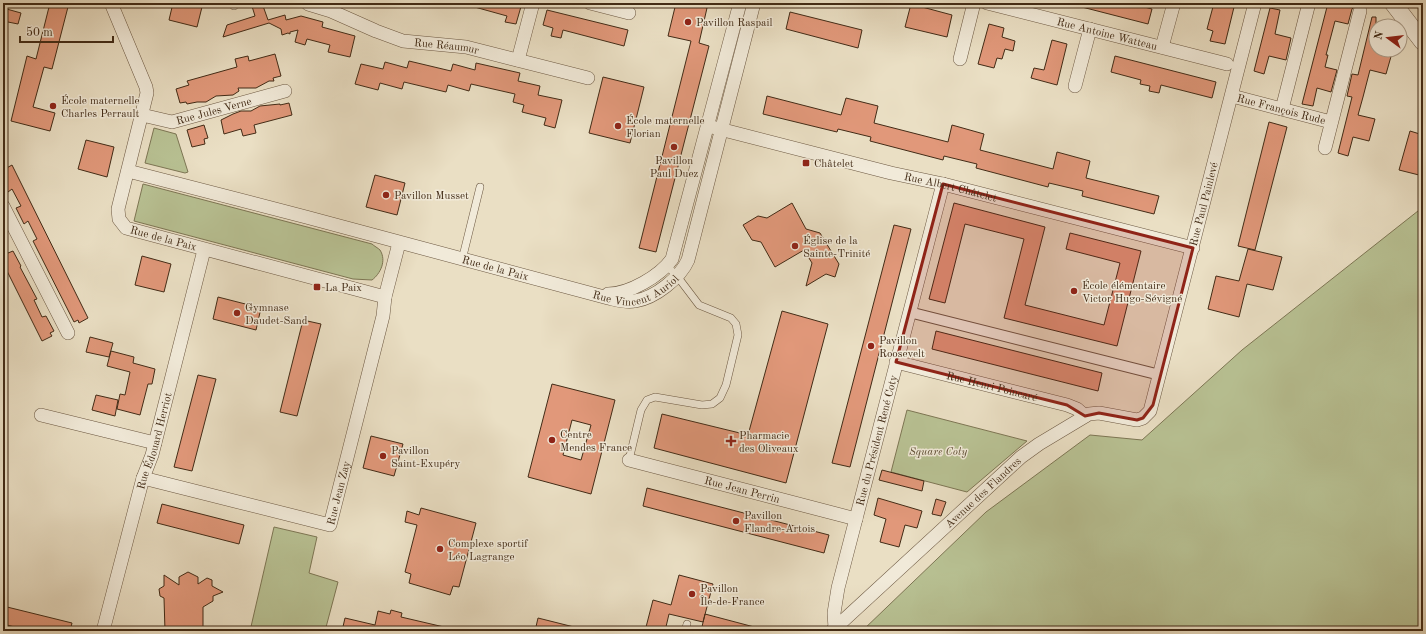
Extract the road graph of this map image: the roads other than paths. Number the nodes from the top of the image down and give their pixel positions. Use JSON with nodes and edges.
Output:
{"nodes":[{"id":1,"x":111,"y":3,"type":"edge"},
{"id":2,"x":533,"y":3,"type":"edge"},
{"id":3,"x":590,"y":3,"type":"edge"},
{"id":4,"x":740,"y":3,"type":"edge"},
{"id":5,"x":754,"y":3,"type":"edge"},
{"id":6,"x":974,"y":3,"type":"edge"},
{"id":7,"x":987,"y":3,"type":"edge"},
{"id":8,"x":1174,"y":3,"type":"edge"},
{"id":9,"x":1255,"y":3,"type":"edge"},
{"id":10,"x":1309,"y":3,"type":"edge"},
{"id":11,"x":1393,"y":3,"type":"edge"},
{"id":12,"x":308,"y":4,"type":"dead end"},
{"id":13,"x":1360,"y":11,"type":"dead end"},
{"id":14,"x":629,"y":13,"type":"dead end"},
{"id":15,"x":1090,"y":29,"type":"junction"},
{"id":16,"x":1423,"y":42,"type":"edge"},
{"id":17,"x":1162,"y":47,"type":"junction"},
{"id":18,"x":960,"y":59,"type":"dead end"},
{"id":19,"x":518,"y":60,"type":"junction"},
{"id":20,"x":1227,"y":64,"type":"dead end"},
{"id":21,"x":588,"y":78,"type":"dead end"},
{"id":22,"x":1075,"y":86,"type":"dead end"},
{"id":23,"x":285,"y":91,"type":"dead end"},
{"id":24,"x":1232,"y":96,"type":"junction"},
{"id":25,"x":1282,"y":109,"type":"junction"},
{"id":26,"x":142,"y":115,"type":"junction"},
{"id":27,"x":1331,"y":122,"type":"junction"},
{"id":28,"x":708,"y":126,"type":"junction"},
{"id":29,"x":721,"y":130,"type":"junction"},
{"id":30,"x":1325,"y":148,"type":"dead end"},
{"id":31,"x":128,"y":171,"type":"junction"},
{"id":32,"x":943,"y":184,"type":"junction"},
{"id":33,"x":480,"y":187,"type":"dead end"},
{"id":34,"x":3,"y":206,"type":"edge"},
{"id":35,"x":399,"y":243,"type":"junction"},
{"id":36,"x":1193,"y":248,"type":"junction"},
{"id":37,"x":204,"y":250,"type":"junction"},
{"id":38,"x":462,"y":260,"type":"junction"},
{"id":39,"x":667,"y":266,"type":"junction"},
{"id":40,"x":677,"y":276,"type":"junction"},
{"id":41,"x":592,"y":294,"type":"junction"},
{"id":42,"x":385,"y":297,"type":"junction"},
{"id":43,"x":909,"y":312,"type":"junction"},
{"id":44,"x":68,"y":333,"type":"dead end"},
{"id":45,"x":896,"y":362,"type":"junction"},
{"id":46,"x":1160,"y":375,"type":"junction"},
{"id":47,"x":1153,"y":405,"type":"joint"},
{"id":48,"x":41,"y":415,"type":"dead end"},
{"id":49,"x":1085,"y":416,"type":"junction"},
{"id":50,"x":155,"y":443,"type":"junction"},
{"id":51,"x":629,"y":460,"type":"joint"},
{"id":52,"x":143,"y":478,"type":"junction"},
{"id":53,"x":856,"y":519,"type":"junction"},
{"id":54,"x":833,"y":629,"type":"edge"},
{"id":55,"x":103,"y":631,"type":"edge"}],
"edges":[{"from":1,"to":26,"type":"street"},
{"from":2,"to":19,"type":"street"},
{"from":3,"to":14,"type":"street"},
{"from":4,"to":28,"type":"street","name":"Rue Vincent Auriol"},
{"from":5,"to":29,"type":"street","name":"Rue Vincent Auriol"},
{"from":6,"to":18,"type":"street"},
{"from":7,"to":15,"type":"street","name":"Rue Antoine Watteau"},
{"from":8,"to":17,"type":"street"},
{"from":9,"to":24,"type":"street","name":"Rue Paul Painlevé"},
{"from":10,"to":25,"type":"street"},
{"from":11,"to":16,"type":"street"},
{"from":12,"to":19,"type":"street","name":"Rue Réaumur"},
{"from":13,"to":27,"type":"street"},
{"from":15,"to":17,"type":"street","name":"Rue Antoine Watteau"},
{"from":15,"to":22,"type":"street"},
{"from":17,"to":20,"type":"street","name":"Rue Antoine Watteau"},
{"from":19,"to":21,"type":"street","name":"Rue Réaumur"},
{"from":23,"to":26,"type":"street","name":"Rue Jules Verne"},
{"from":24,"to":25,"type":"street","name":"Rue François Rude"},
{"from":24,"to":36,"type":"street","name":"Rue Paul Painlevé"},
{"from":25,"to":27,"type":"street","name":"Rue François Rude"},
{"from":26,"to":31,"type":"street"},
{"from":27,"to":30,"type":"street"},
{"from":28,"to":29,"type":"street","name":"Rue Albert Châtelet"},
{"from":28,"to":39,"type":"street","name":"Rue Vincent Auriol"},
{"from":29,"to":32,"type":"street","name":"Rue Albert Châtelet"},
{"from":29,"to":40,"type":"street","name":"Rue Vincent Auriol"},
{"from":31,"to":35,"type":"street","name":"Rue de la Paix"},
{"from":31,"to":37,"type":"street","name":"Rue de la Paix"},
{"from":32,"to":36,"type":"street","name":"Rue Albert Châtelet"},
{"from":32,"to":43,"type":"street","name":"Rue du Président René Coty"},
{"from":33,"to":38,"type":"lane"},
{"from":34,"to":44,"type":"street"},
{"from":35,"to":38,"type":"street","name":"Rue de la Paix"},
{"from":35,"to":42,"type":"street"},
{"from":36,"to":46,"type":"street","name":"Rue Paul Painlevé"},
{"from":37,"to":42,"type":"street","name":"Rue de la Paix"},
{"from":37,"to":50,"type":"street","name":"Rue Édouard Herriot"},
{"from":38,"to":41,"type":"street","name":"Rue de la Paix"},
{"from":39,"to":40,"type":"lane"},
{"from":39,"to":41,"type":"street","name":"Rue Vincent Auriol"},
{"from":40,"to":41,"type":"street","name":"Rue Vincent Auriol"},
{"from":40,"to":51,"type":"lane"},
{"from":42,"to":52,"type":"street","name":"Rue Jean Zay"},
{"from":43,"to":45,"type":"street","name":"Rue du Président René Coty"},
{"from":43,"to":46,"type":"street"},
{"from":45,"to":49,"type":"street","name":"Rue Henri Poincaré"},
{"from":45,"to":53,"type":"street","name":"Rue du Président René Coty"},
{"from":46,"to":47,"type":"street","name":"Rue Paul Painlevé"},
{"from":47,"to":49,"type":"street","name":"Avenue des Flandres"},
{"from":48,"to":50,"type":"street"},
{"from":49,"to":54,"type":"street","name":"Avenue des Flandres"},
{"from":50,"to":52,"type":"street","name":"Rue Édouard Herriot"},
{"from":51,"to":53,"type":"street","name":"Rue Jean Perrin"},
{"from":52,"to":55,"type":"street","name":"Rue Édouard Herriot"},
{"from":53,"to":54,"type":"street","name":"Rue du Président René Coty"}]}
